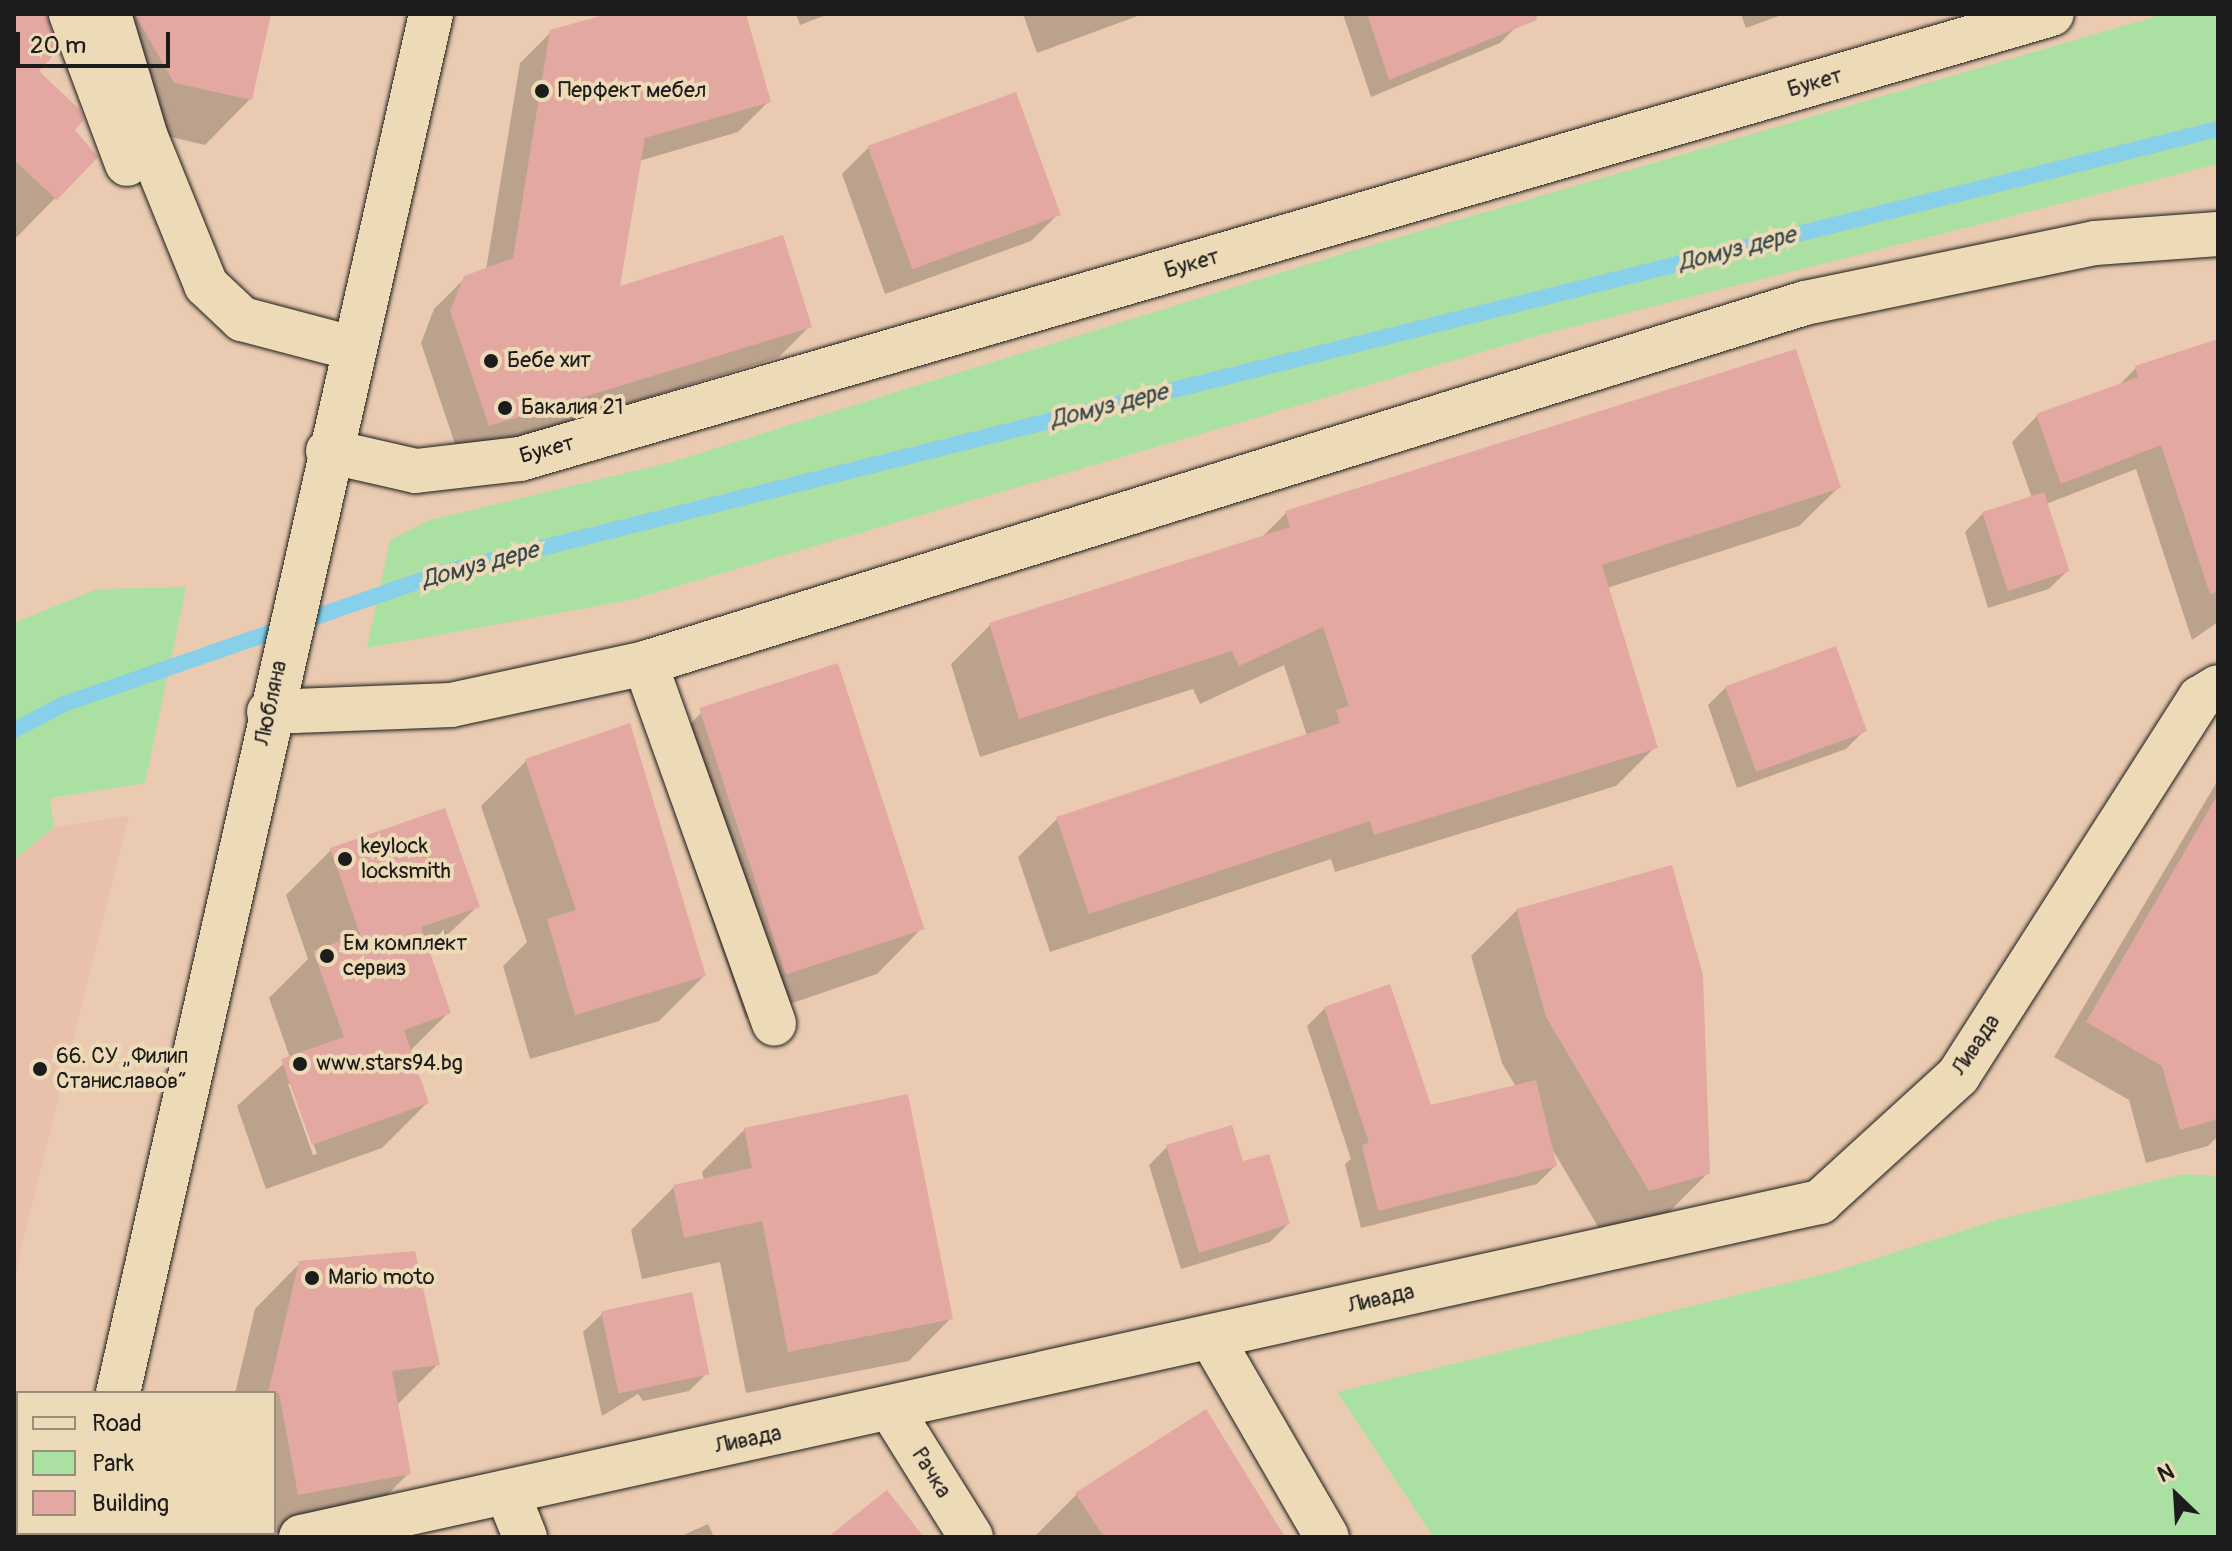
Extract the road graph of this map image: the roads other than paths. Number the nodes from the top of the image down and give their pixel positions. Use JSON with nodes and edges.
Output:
{"nodes":[{"id":1,"x":71,"y":14,"type":"edge"},
{"id":2,"x":109,"y":14,"type":"edge"},
{"id":3,"x":431,"y":14,"type":"edge"},
{"id":4,"x":2052,"y":14,"type":"edge"},
{"id":5,"x":2218,"y":234,"type":"edge"},
{"id":6,"x":206,"y":285,"type":"junction"},
{"id":7,"x":352,"y":348,"type":"junction"},
{"id":8,"x":328,"y":451,"type":"junction"},
{"id":9,"x":645,"y":663,"type":"junction"},
{"id":10,"x":2218,"y":687,"type":"edge"},
{"id":11,"x":272,"y":695,"type":"junction"},
{"id":12,"x":774,"y":1024,"type":"dead end"},
{"id":13,"x":1211,"y":1337,"type":"junction"},
{"id":14,"x":118,"y":1391,"type":"edge"},
{"id":15,"x":891,"y":1409,"type":"junction"},
{"id":16,"x":507,"y":1492,"type":"junction"},
{"id":17,"x":301,"y":1537,"type":"edge"},
{"id":18,"x":525,"y":1537,"type":"edge"},
{"id":19,"x":971,"y":1537,"type":"edge"},
{"id":20,"x":1327,"y":1537,"type":"edge"}],
"edges":[{"from":1,"to":6,"type":"street"},
{"from":2,"to":6,"type":"street"},
{"from":3,"to":7,"type":"street","name":"Любляна"},
{"from":4,"to":8,"type":"street","name":"Букет"},
{"from":5,"to":9,"type":"street"},
{"from":6,"to":7,"type":"street"},
{"from":7,"to":8,"type":"street","name":"Любляна"},
{"from":8,"to":11,"type":"street","name":"Любляна"},
{"from":9,"to":11,"type":"street"},
{"from":9,"to":12,"type":"street"},
{"from":10,"to":13,"type":"street","name":"Ливада"},
{"from":11,"to":14,"type":"street","name":"Любляна"},
{"from":13,"to":15,"type":"street","name":"Ливада"},
{"from":13,"to":20,"type":"street"},
{"from":15,"to":16,"type":"street","name":"Ливада"},
{"from":15,"to":19,"type":"street","name":"Рачка"},
{"from":16,"to":17,"type":"street","name":"Ливада"},
{"from":16,"to":18,"type":"street"}]}
